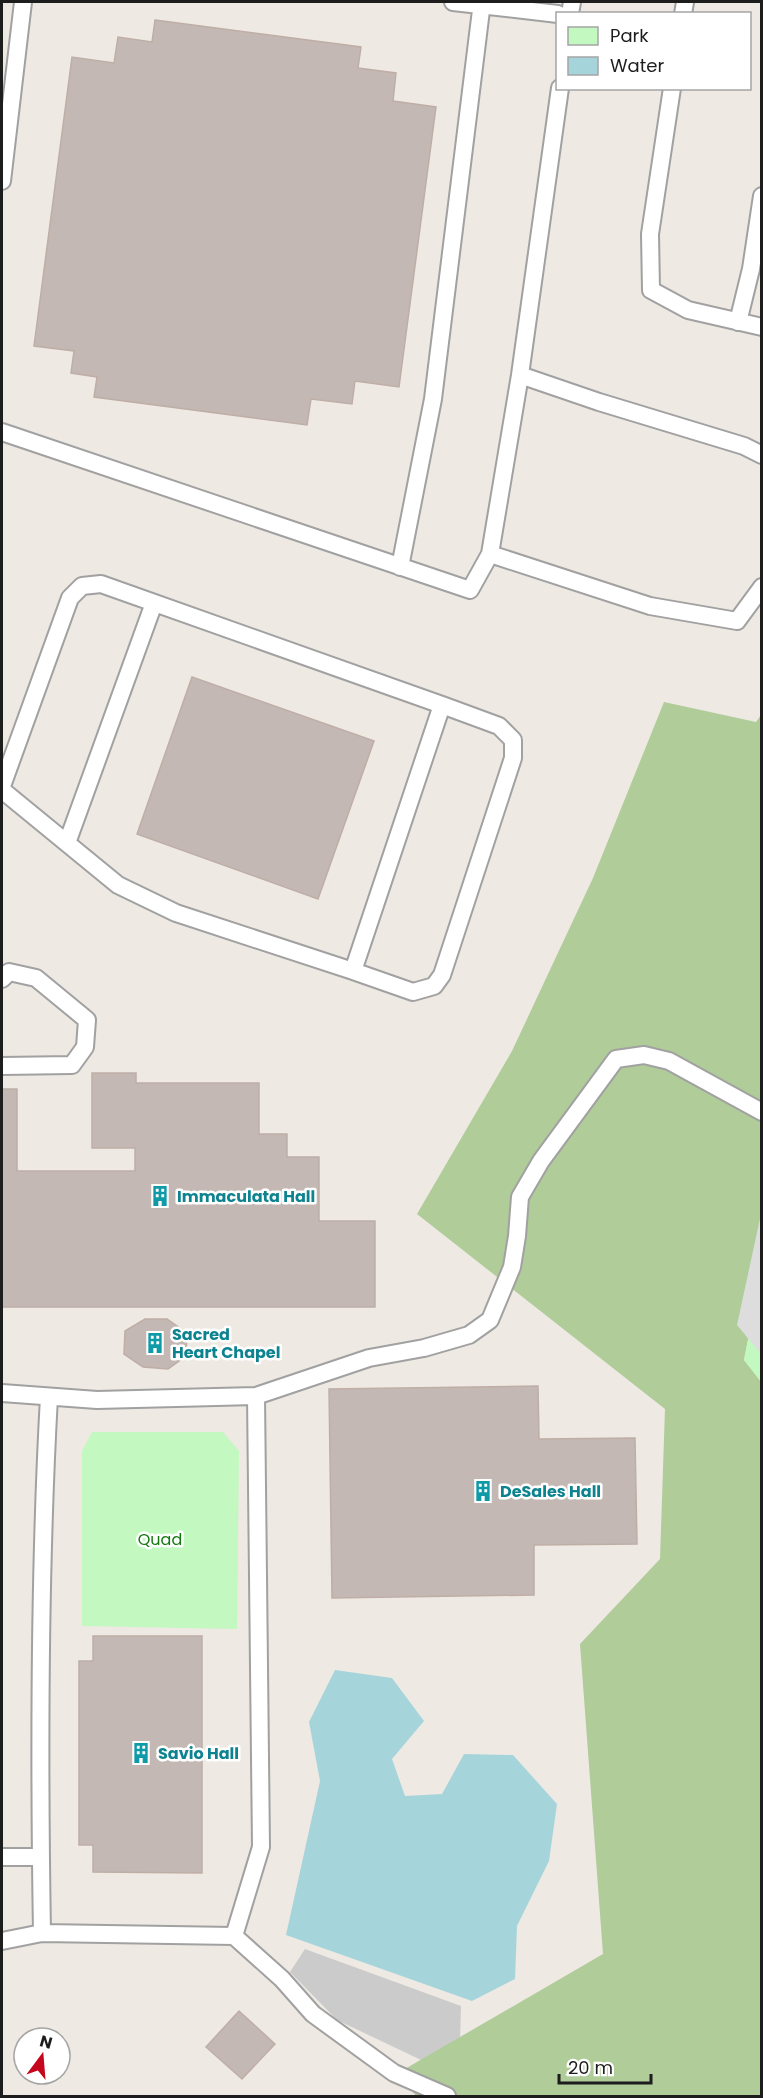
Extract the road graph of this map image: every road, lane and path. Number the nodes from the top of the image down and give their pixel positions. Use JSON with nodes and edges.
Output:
{"nodes":[{"id":1,"x":23,"y":2,"type":"edge"},
{"id":2,"x":453,"y":2,"type":"edge"},
{"id":3,"x":482,"y":3,"type":"edge"},
{"id":4,"x":556,"y":14,"type":"edge"},
{"id":5,"x":560,"y":90,"type":"edge"},
{"id":6,"x":672,"y":90,"type":"edge"},
{"id":7,"x":2,"y":182,"type":"edge"},
{"id":8,"x":762,"y":196,"type":"edge"},
{"id":9,"x":738,"y":322,"type":"junction"},
{"id":10,"x":762,"y":327,"type":"edge"},
{"id":11,"x":520,"y":375,"type":"junction"},
{"id":12,"x":2,"y":432,"type":"edge"},
{"id":13,"x":762,"y":455,"type":"edge"},
{"id":14,"x":490,"y":554,"type":"junction"},
{"id":15,"x":400,"y":567,"type":"junction"},
{"id":16,"x":762,"y":587,"type":"edge"},
{"id":17,"x":154,"y":603,"type":"junction"},
{"id":18,"x":442,"y":705,"type":"junction"},
{"id":19,"x":2,"y":788,"type":"edge"},
{"id":20,"x":67,"y":843,"type":"junction"},
{"id":21,"x":353,"y":971,"type":"junction"},
{"id":22,"x":2,"y":979,"type":"edge"},
{"id":23,"x":2,"y":1066,"type":"edge"},
{"id":24,"x":762,"y":1112,"type":"edge"},
{"id":25,"x":2,"y":1393,"type":"edge"},
{"id":26,"x":255,"y":1396,"type":"junction"},
{"id":27,"x":49,"y":1397,"type":"junction"},
{"id":28,"x":2,"y":1857,"type":"edge"},
{"id":29,"x":41,"y":1857,"type":"junction"},
{"id":30,"x":42,"y":1933,"type":"junction"},
{"id":31,"x":234,"y":1936,"type":"junction"},
{"id":32,"x":2,"y":1941,"type":"edge"},
{"id":33,"x":447,"y":2097,"type":"edge"}],
"edges":[{"from":1,"to":7,"type":"lane"},
{"from":2,"to":3,"type":"lane"},
{"from":3,"to":4,"type":"lane"},
{"from":3,"to":15,"type":"lane"},
{"from":5,"to":11,"type":"lane"},
{"from":6,"to":9,"type":"lane"},
{"from":8,"to":9,"type":"lane"},
{"from":9,"to":10,"type":"lane"},
{"from":11,"to":13,"type":"lane"},
{"from":11,"to":14,"type":"lane"},
{"from":12,"to":15,"type":"lane"},
{"from":14,"to":15,"type":"lane"},
{"from":14,"to":16,"type":"lane"},
{"from":17,"to":18,"type":"lane"},
{"from":17,"to":19,"type":"lane"},
{"from":17,"to":20,"type":"lane"},
{"from":18,"to":21,"type":"lane"},
{"from":18,"to":21,"type":"lane"},
{"from":19,"to":20,"type":"lane"},
{"from":20,"to":21,"type":"lane"},
{"from":22,"to":23,"type":"lane"},
{"from":24,"to":26,"type":"lane"},
{"from":25,"to":27,"type":"lane"},
{"from":26,"to":27,"type":"lane"},
{"from":26,"to":31,"type":"lane"},
{"from":27,"to":29,"type":"lane"},
{"from":28,"to":29,"type":"lane"},
{"from":29,"to":30,"type":"lane"},
{"from":30,"to":31,"type":"lane"},
{"from":30,"to":32,"type":"lane"},
{"from":31,"to":33,"type":"lane"}]}
